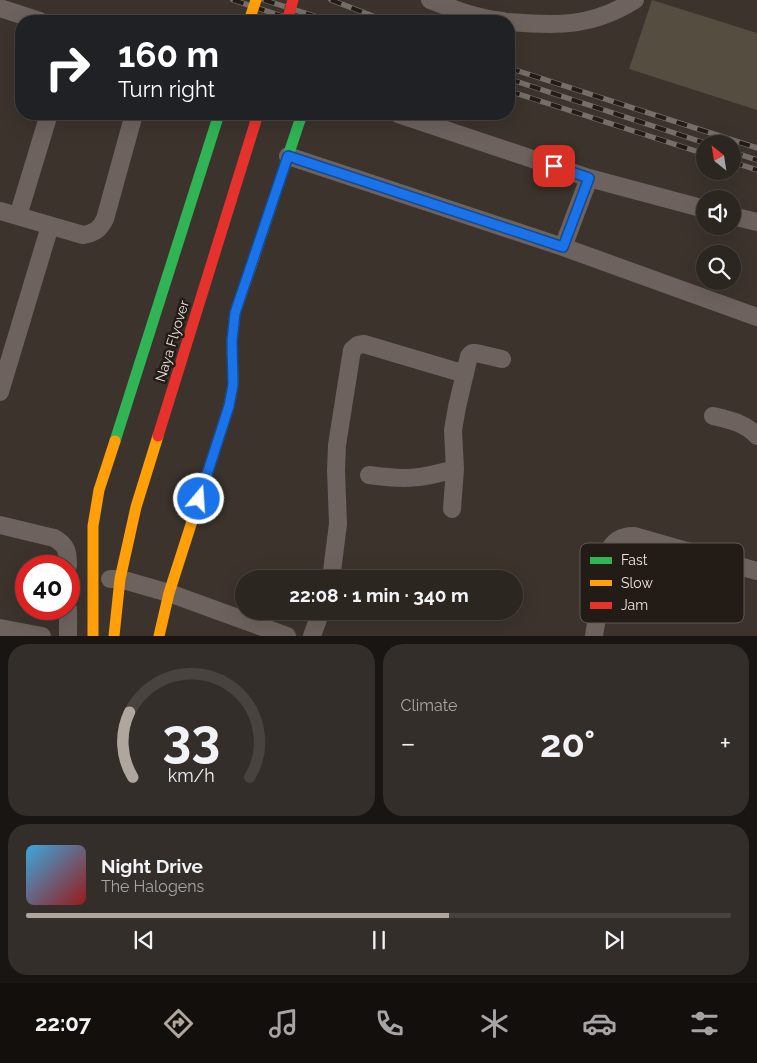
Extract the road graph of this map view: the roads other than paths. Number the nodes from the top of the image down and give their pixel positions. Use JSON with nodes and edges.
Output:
{"nodes":[{"id":1,"x":256,"y":0,"type":"edge"},
{"id":2,"x":293,"y":0,"type":"edge"},
{"id":3,"x":430,"y":0,"type":"edge"},
{"id":4,"x":635,"y":0,"type":"edge"},
{"id":5,"x":0,"y":8,"type":"edge"},
{"id":6,"x":22,"y":15,"type":"edge"},
{"id":7,"x":251,"y":15,"type":"edge"},
{"id":8,"x":289,"y":15,"type":"edge"},
{"id":9,"x":475,"y":15,"type":"edge"},
{"id":10,"x":515,"y":22,"type":"edge"},
{"id":11,"x":47,"y":120,"type":"edge"},
{"id":12,"x":132,"y":120,"type":"edge"},
{"id":13,"x":217,"y":120,"type":"edge"},
{"id":14,"x":256,"y":120,"type":"edge"},
{"id":15,"x":300,"y":120,"type":"edge"},
{"id":16,"x":416,"y":120,"type":"edge"},
{"id":17,"x":288,"y":156,"type":"junction"},
{"id":18,"x":589,"y":178,"type":"junction"},
{"id":19,"x":696,"y":206,"type":"edge"},
{"id":20,"x":0,"y":211,"type":"edge"},
{"id":21,"x":18,"y":216,"type":"junction"},
{"id":22,"x":741,"y":218,"type":"edge"},
{"id":23,"x":757,"y":222,"type":"edge"},
{"id":24,"x":50,"y":226,"type":"junction"},
{"id":25,"x":563,"y":247,"type":"junction"},
{"id":26,"x":757,"y":317,"type":"edge"},
{"id":27,"x":502,"y":358,"type":"dead end"},
{"id":28,"x":465,"y":374,"type":"junction"},
{"id":29,"x":0,"y":391,"type":"edge"},
{"id":30,"x":713,"y":416,"type":"dead end"},
{"id":31,"x":757,"y":436,"type":"edge"},
{"id":32,"x":455,"y":469,"type":"junction"},
{"id":33,"x":369,"y":476,"type":"dead end"},
{"id":34,"x":452,"y":510,"type":"dead end"},
{"id":35,"x":0,"y":525,"type":"edge"},
{"id":36,"x":614,"y":543,"type":"edge"},
{"id":37,"x":659,"y":543,"type":"edge"},
{"id":38,"x":67,"y":555,"type":"edge"},
{"id":39,"x":744,"y":567,"type":"edge"},
{"id":40,"x":332,"y":570,"type":"edge"},
{"id":41,"x":757,"y":571,"type":"edge"},
{"id":42,"x":95,"y":579,"type":"junction"},
{"id":43,"x":120,"y":579,"type":"junction"},
{"id":44,"x":169,"y":593,"type":"junction"},
{"id":45,"x":68,"y":620,"type":"edge"},
{"id":46,"x":318,"y":620,"type":"edge"},
{"id":47,"x":596,"y":623,"type":"edge"},
{"id":48,"x":0,"y":628,"type":"edge"},
{"id":49,"x":34,"y":635,"type":"edge"},
{"id":50,"x":68,"y":636,"type":"edge"},
{"id":51,"x":93,"y":636,"type":"edge"},
{"id":52,"x":114,"y":636,"type":"edge"},
{"id":53,"x":159,"y":636,"type":"edge"},
{"id":54,"x":287,"y":636,"type":"edge"},
{"id":55,"x":312,"y":636,"type":"edge"},
{"id":56,"x":594,"y":636,"type":"edge"}],
"edges":[{"from":1,"to":7,"type":"main road","bridge":true},
{"from":2,"to":8,"type":"main road","bridge":true},
{"from":3,"to":9,"type":"street"},
{"from":4,"to":10,"type":"street"},
{"from":5,"to":6,"type":"street"},
{"from":11,"to":21,"type":"street"},
{"from":12,"to":24,"type":"street"},
{"from":13,"to":42,"type":"main road","name":"Naya Flyover"},
{"from":14,"to":43,"type":"main road","name":"Naya Flyover"},
{"from":15,"to":17,"type":"main road"},
{"from":16,"to":18,"type":"street"},
{"from":17,"to":25,"type":"street"},
{"from":17,"to":44,"type":"main road"},
{"from":18,"to":19,"type":"street"},
{"from":18,"to":25,"type":"street"},
{"from":20,"to":21,"type":"street"},
{"from":21,"to":24,"type":"street"},
{"from":22,"to":23,"type":"street"},
{"from":24,"to":29,"type":"street"},
{"from":25,"to":26,"type":"street"},
{"from":27,"to":28,"type":"street"},
{"from":28,"to":32,"type":"street"},
{"from":28,"to":40,"type":"street"},
{"from":30,"to":31,"type":"street"},
{"from":32,"to":33,"type":"street"},
{"from":32,"to":34,"type":"street"},
{"from":35,"to":38,"type":"street"},
{"from":36,"to":37,"type":"street"},
{"from":39,"to":41,"type":"street"},
{"from":42,"to":43,"type":"street"},
{"from":42,"to":51,"type":"main road","name":"Naya Flyover"},
{"from":43,"to":44,"type":"street"},
{"from":43,"to":52,"type":"main road","name":"Naya Flyover"},
{"from":44,"to":53,"type":"main road"},
{"from":44,"to":54,"type":"street"},
{"from":45,"to":50,"type":"street"},
{"from":46,"to":55,"type":"street"},
{"from":47,"to":56,"type":"street"},
{"from":48,"to":49,"type":"street"}]}
